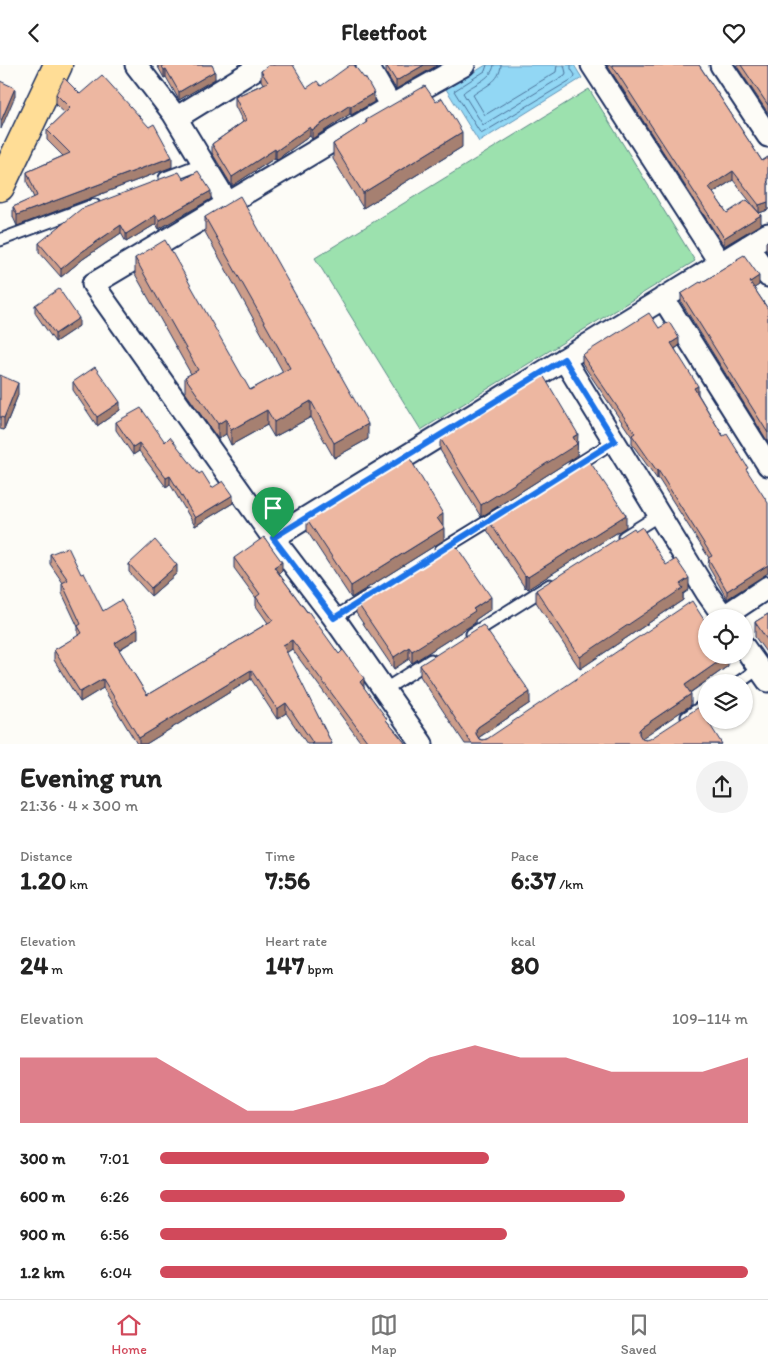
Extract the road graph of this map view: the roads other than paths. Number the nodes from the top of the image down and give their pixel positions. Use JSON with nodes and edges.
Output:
{"nodes":[{"id":1,"x":58,"y":65,"type":"edge"},
{"id":2,"x":136,"y":65,"type":"edge"},
{"id":3,"x":262,"y":65,"type":"edge"},
{"id":4,"x":367,"y":65,"type":"edge"},
{"id":5,"x":464,"y":65,"type":"edge"},
{"id":6,"x":592,"y":65,"type":"edge"},
{"id":7,"x":721,"y":65,"type":"edge"},
{"id":8,"x":391,"y":106,"type":"junction"},
{"id":9,"x":176,"y":118,"type":"junction"},
{"id":10,"x":768,"y":137,"type":"edge"},
{"id":11,"x":204,"y":163,"type":"junction"},
{"id":12,"x":157,"y":181,"type":"edge"},
{"id":13,"x":0,"y":187,"type":"edge"},
{"id":14,"x":102,"y":202,"type":"edge"},
{"id":15,"x":228,"y":203,"type":"junction"},
{"id":16,"x":768,"y":234,"type":"edge"},
{"id":17,"x":0,"y":240,"type":"edge"},
{"id":18,"x":748,"y":246,"type":"junction"},
{"id":19,"x":720,"y":263,"type":"junction"},
{"id":20,"x":768,"y":276,"type":"edge"},
{"id":21,"x":663,"y":298,"type":"junction"},
{"id":22,"x":564,"y":359,"type":"junction"},
{"id":23,"x":615,"y":441,"type":"junction"},
{"id":24,"x":768,"y":465,"type":"edge"},
{"id":25,"x":565,"y":473,"type":"edge"},
{"id":26,"x":507,"y":509,"type":"edge"},
{"id":27,"x":659,"y":515,"type":"junction"},
{"id":28,"x":273,"y":538,"type":"junction"},
{"id":29,"x":617,"y":541,"type":"edge"},
{"id":30,"x":433,"y":555,"type":"edge"},
{"id":31,"x":559,"y":579,"type":"edge"},
{"id":32,"x":768,"y":587,"type":"edge"},
{"id":33,"x":375,"y":592,"type":"edge"},
{"id":34,"x":715,"y":609,"type":"edge"},
{"id":35,"x":735,"y":609,"type":"edge"},
{"id":36,"x":334,"y":618,"type":"junction"},
{"id":37,"x":459,"y":642,"type":"edge"},
{"id":38,"x":443,"y":653,"type":"edge"},
{"id":39,"x":753,"y":660,"type":"edge"},
{"id":40,"x":763,"y":675,"type":"edge"},
{"id":41,"x":384,"y":690,"type":"junction"},
{"id":42,"x":698,"y":709,"type":"edge"},
{"id":43,"x":676,"y":724,"type":"edge"},
{"id":44,"x":422,"y":744,"type":"edge"}],
"edges":[{"from":1,"to":13,"type":"highway"},
{"from":2,"to":9,"type":"street"},
{"from":3,"to":9,"type":"street"},
{"from":4,"to":8,"type":"street"},
{"from":5,"to":8,"type":"street"},
{"from":6,"to":19,"type":"street"},
{"from":7,"to":10,"type":"street"},
{"from":8,"to":15,"type":"street"},
{"from":9,"to":11,"type":"street"},
{"from":11,"to":12,"type":"lane"},
{"from":11,"to":15,"type":"street"},
{"from":14,"to":17,"type":"lane"},
{"from":15,"to":28,"type":"street"},
{"from":16,"to":18,"type":"street"},
{"from":18,"to":19,"type":"street"},
{"from":18,"to":20,"type":"street"},
{"from":19,"to":21,"type":"street"},
{"from":21,"to":22,"type":"street"},
{"from":21,"to":24,"type":"street"},
{"from":22,"to":23,"type":"street"},
{"from":22,"to":28,"type":"street"},
{"from":23,"to":25,"type":"lane"},
{"from":23,"to":27,"type":"street"},
{"from":26,"to":30,"type":"lane"},
{"from":27,"to":29,"type":"lane"},
{"from":27,"to":34,"type":"street"},
{"from":28,"to":36,"type":"street"},
{"from":31,"to":37,"type":"lane"},
{"from":32,"to":35,"type":"street"},
{"from":33,"to":36,"type":"lane"},
{"from":36,"to":41,"type":"street"},
{"from":38,"to":41,"type":"lane"},
{"from":39,"to":40,"type":"street"},
{"from":41,"to":44,"type":"street"},
{"from":42,"to":43,"type":"lane"}]}
